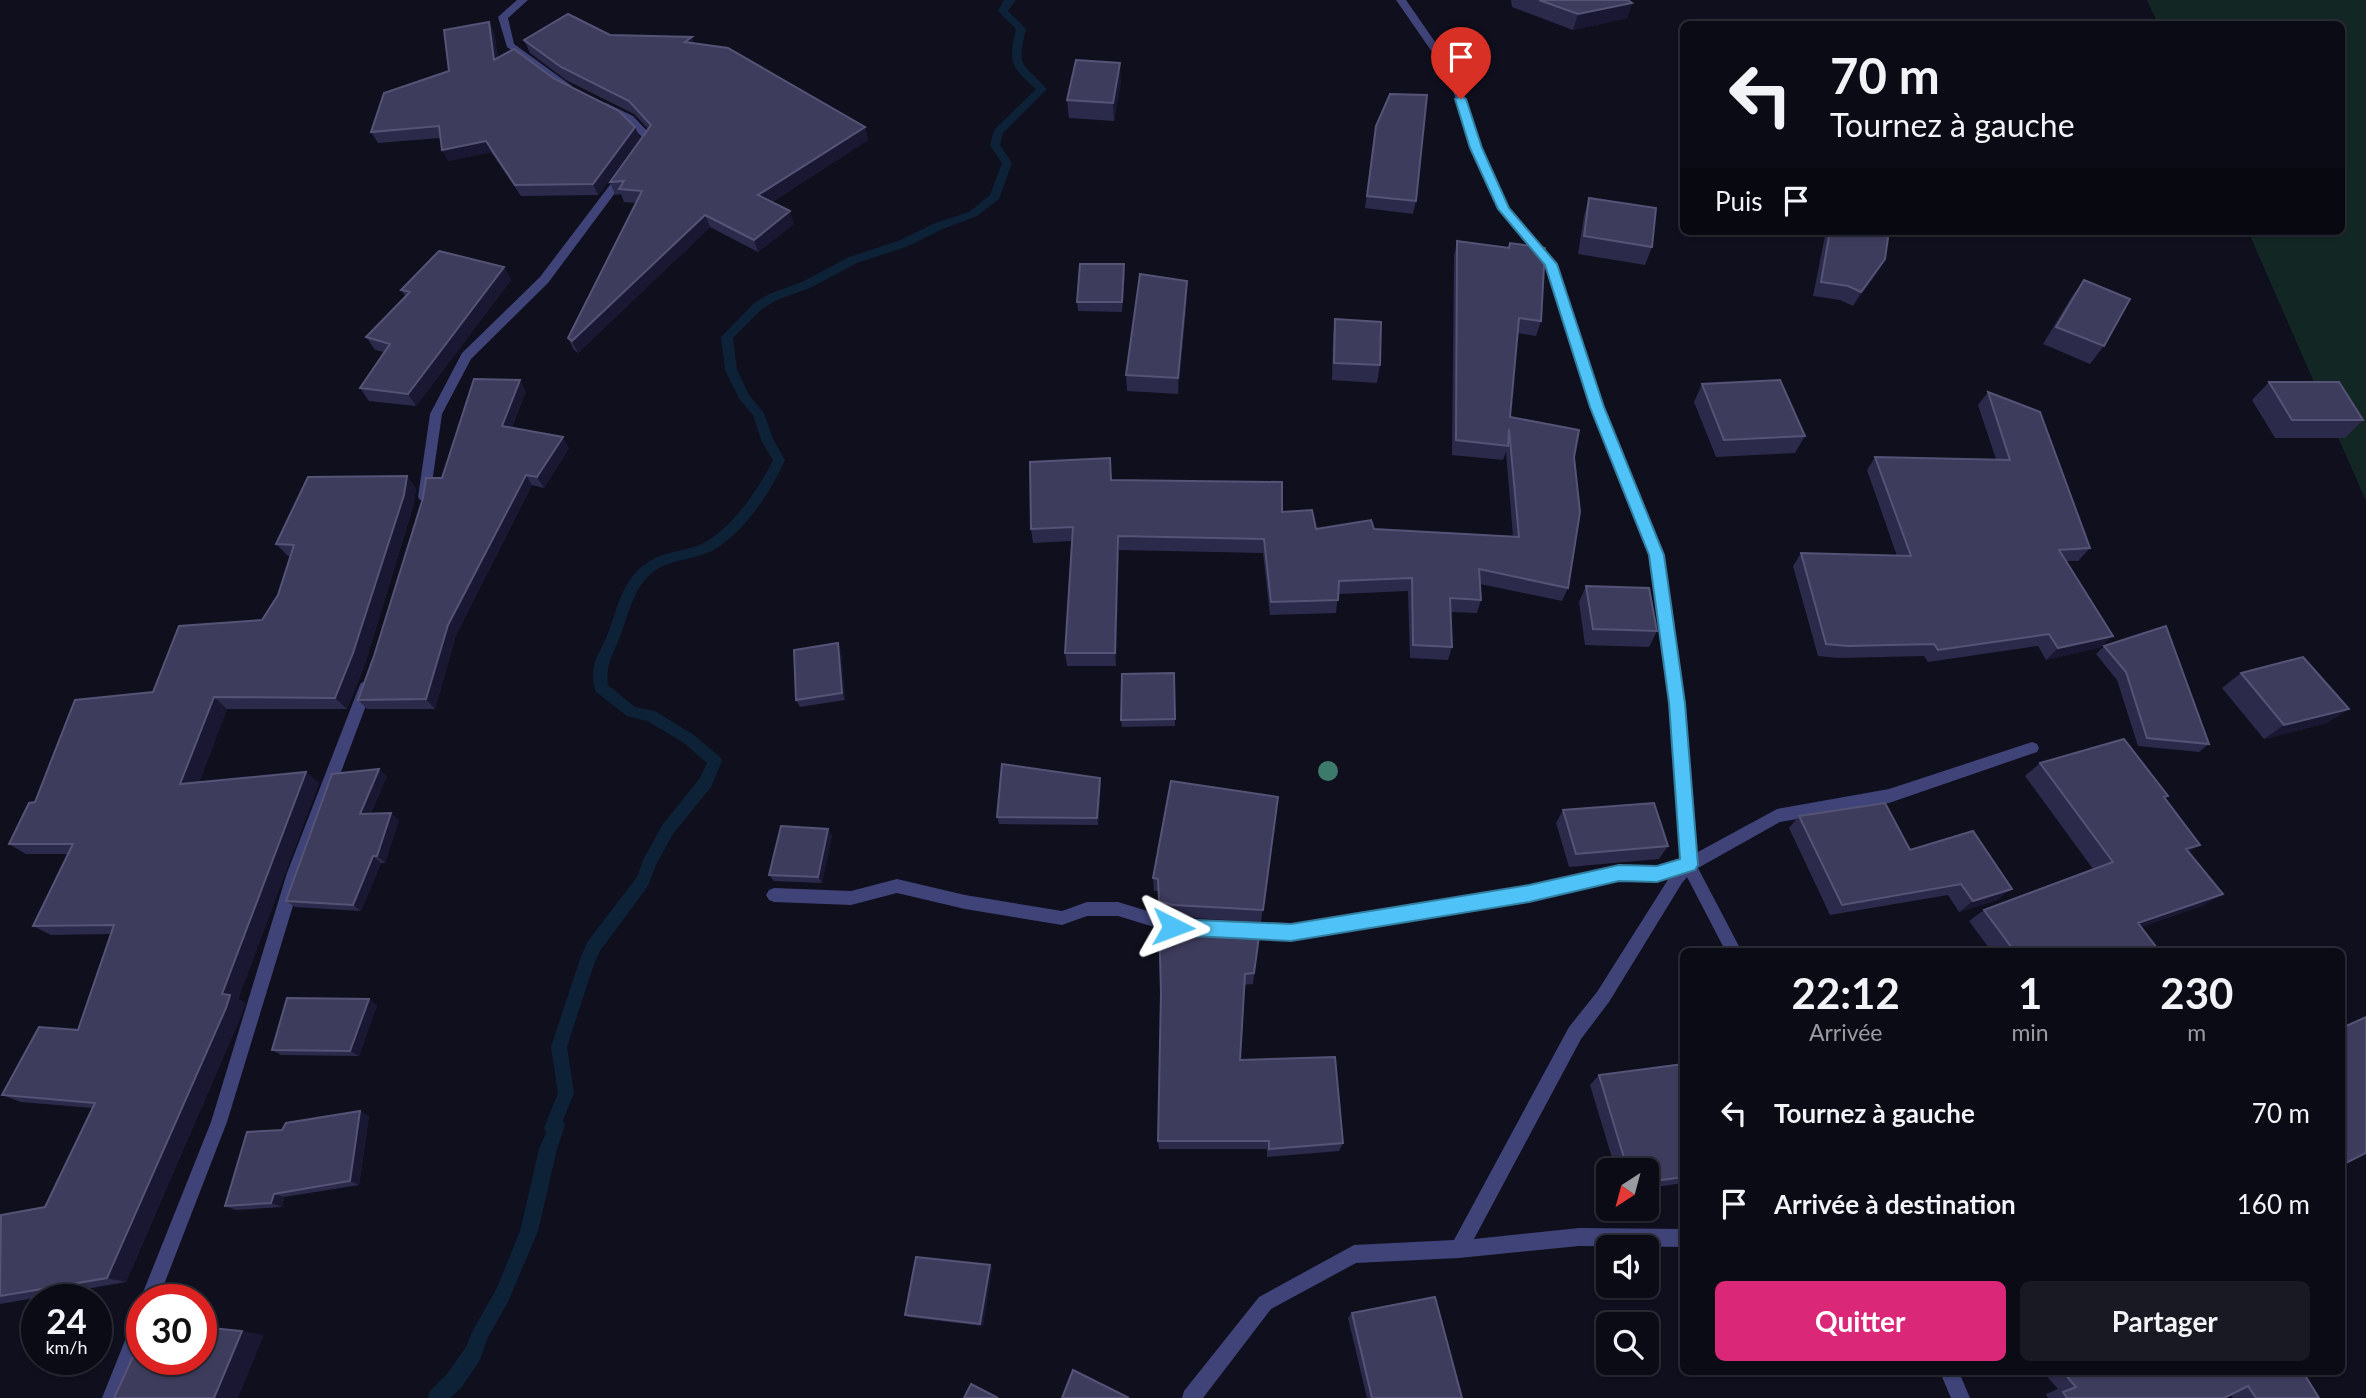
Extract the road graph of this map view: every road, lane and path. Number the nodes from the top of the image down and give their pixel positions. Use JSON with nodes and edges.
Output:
{"nodes":[{"id":1,"x":523,"y":0,"type":"edge"},
{"id":2,"x":1401,"y":0,"type":"edge"},
{"id":3,"x":422,"y":508,"type":"edge"},
{"id":4,"x":369,"y":678,"type":"edge"},
{"id":5,"x":2032,"y":748,"type":"dead end"},
{"id":6,"x":1689,"y":865,"type":"junction"},
{"id":7,"x":774,"y":895,"type":"dead end"},
{"id":8,"x":1200,"y":928,"type":"edge"},
{"id":9,"x":1226,"y":929,"type":"edge"},
{"id":10,"x":1732,"y":948,"type":"edge"},
{"id":11,"x":1680,"y":1238,"type":"edge"},
{"id":12,"x":1459,"y":1249,"type":"junction"},
{"id":13,"x":155,"y":1284,"type":"edge"},
{"id":14,"x":126,"y":1360,"type":"edge"},
{"id":15,"x":1950,"y":1375,"type":"edge"},
{"id":16,"x":111,"y":1398,"type":"edge"},
{"id":17,"x":1191,"y":1398,"type":"edge"},
{"id":18,"x":1961,"y":1398,"type":"edge"}],
"edges":[{"from":1,"to":3,"type":"street"},
{"from":2,"to":6,"type":"street"},
{"from":4,"to":13,"type":"street"},
{"from":5,"to":6,"type":"street"},
{"from":6,"to":9,"type":"street"},
{"from":6,"to":10,"type":"street"},
{"from":6,"to":12,"type":"street"},
{"from":7,"to":8,"type":"street"},
{"from":11,"to":12,"type":"street"},
{"from":12,"to":17,"type":"street"},
{"from":14,"to":16,"type":"street"},
{"from":15,"to":18,"type":"street"}]}
